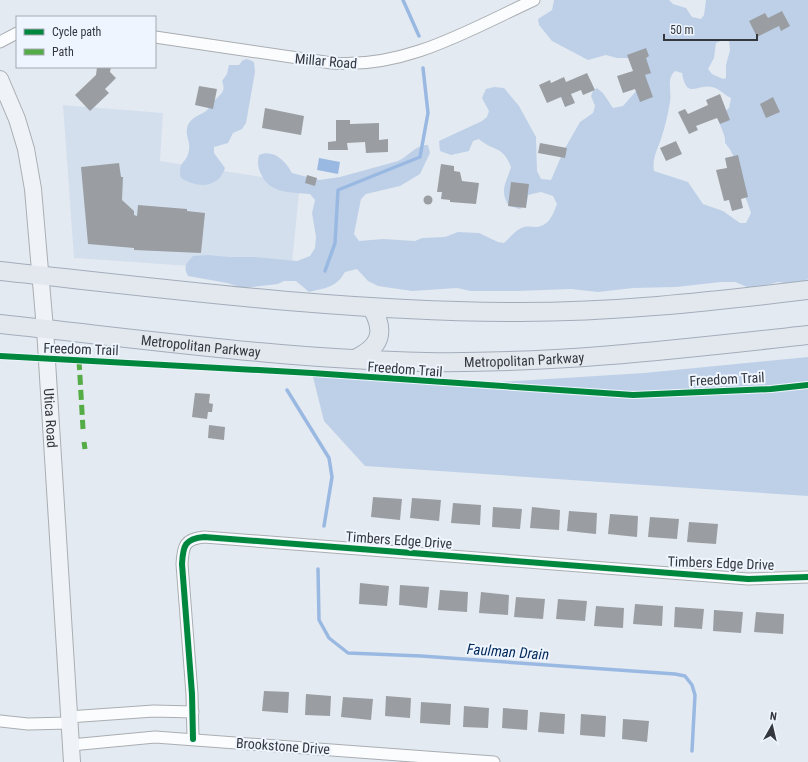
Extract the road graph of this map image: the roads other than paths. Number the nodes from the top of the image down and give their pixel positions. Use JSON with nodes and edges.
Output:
{"nodes":[{"id":1,"x":534,"y":0,"type":"edge"},
{"id":2,"x":16,"y":34,"type":"edge"},
{"id":3,"x":156,"y":37,"type":"edge"},
{"id":4,"x":0,"y":42,"type":"edge"},
{"id":5,"x":0,"y":79,"type":"edge"},
{"id":6,"x":0,"y":271,"type":"edge"},
{"id":7,"x":40,"y":276,"type":"junction"},
{"id":8,"x":808,"y":290,"type":"edge"},
{"id":9,"x":372,"y":308,"type":"junction"},
{"id":10,"x":0,"y":324,"type":"edge"},
{"id":11,"x":44,"y":329,"type":"junction"},
{"id":12,"x":808,"y":335,"type":"edge"},
{"id":13,"x":355,"y":359,"type":"junction"},
{"id":14,"x":808,"y":578,"type":"edge"},
{"id":15,"x":193,"y":712,"type":"junction"},
{"id":16,"x":69,"y":720,"type":"junction"},
{"id":17,"x":0,"y":721,"type":"edge"},
{"id":18,"x":193,"y":739,"type":"junction"},
{"id":19,"x":71,"y":744,"type":"junction"},
{"id":20,"x":72,"y":762,"type":"edge"},
{"id":21,"x":494,"y":762,"type":"edge"}],
"edges":[{"from":1,"to":3,"type":"street","name":"Millar Road"},
{"from":2,"to":4,"type":"street"},
{"from":5,"to":7,"type":"main road","name":"Utica Road"},
{"from":6,"to":7,"type":"main road"},
{"from":7,"to":9,"type":"main road"},
{"from":7,"to":11,"type":"main road","name":"Utica Road"},
{"from":8,"to":9,"type":"main road"},
{"from":9,"to":13,"type":"main road"},
{"from":10,"to":11,"type":"main road","name":"Metropolitan Parkway"},
{"from":11,"to":13,"type":"main road","name":"Metropolitan Parkway"},
{"from":11,"to":16,"type":"main road","name":"Utica Road"},
{"from":12,"to":13,"type":"main road","name":"Metropolitan Parkway"},
{"from":14,"to":15,"type":"street","name":"Timbers Edge Drive"},
{"from":15,"to":16,"type":"street"},
{"from":15,"to":18,"type":"street","name":"Timbers Edge Drive"},
{"from":16,"to":17,"type":"street"},
{"from":16,"to":19,"type":"main road","name":"Utica Road"},
{"from":18,"to":19,"type":"street","name":"Brookstone Drive"},
{"from":18,"to":21,"type":"street","name":"Brookstone Drive"},
{"from":19,"to":20,"type":"main road","name":"Utica Road"}]}
